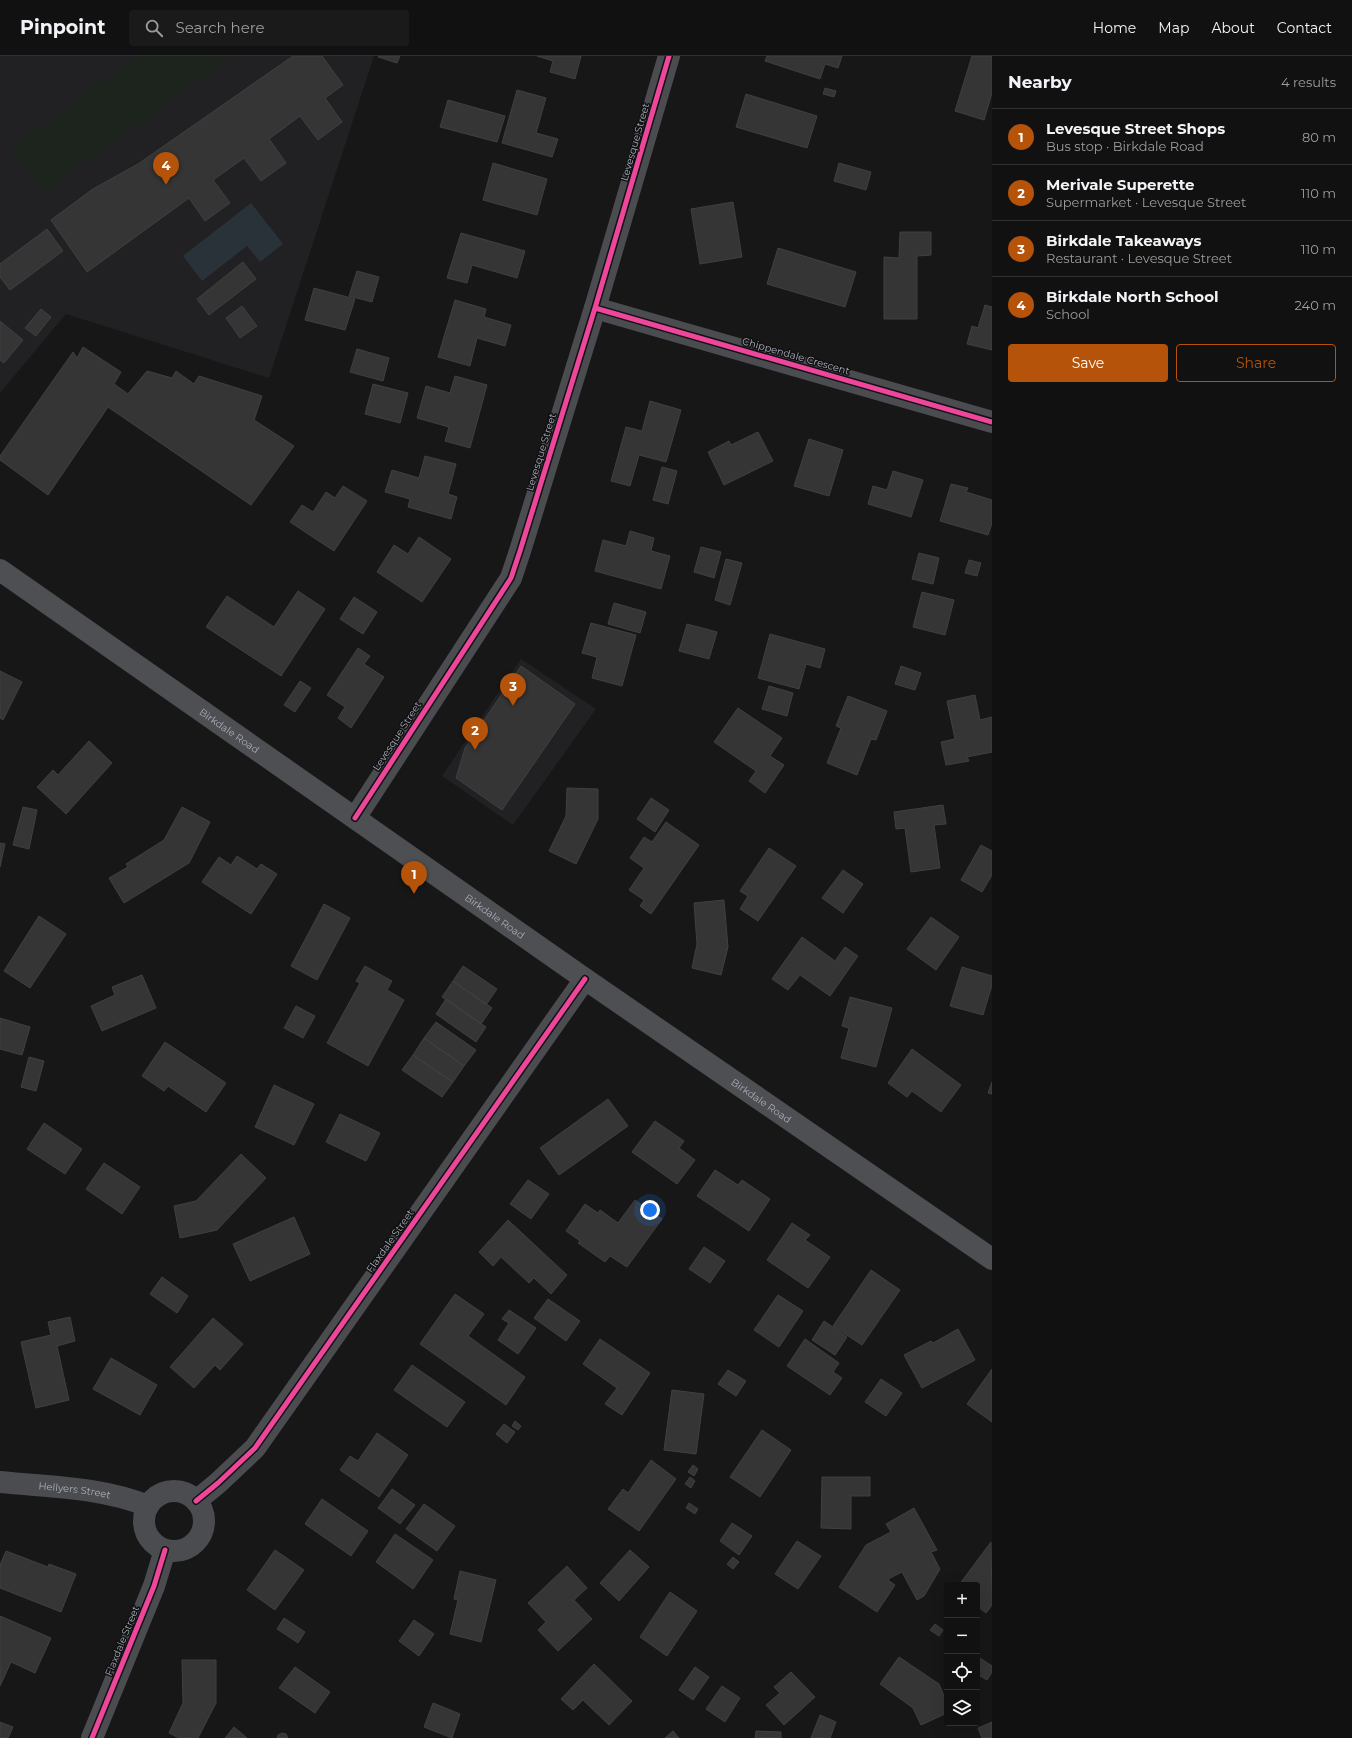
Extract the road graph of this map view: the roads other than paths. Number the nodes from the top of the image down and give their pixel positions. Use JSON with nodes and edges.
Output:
{"nodes":[{"id":1,"x":669,"y":56,"type":"edge"},
{"id":2,"x":595,"y":308,"type":"junction"},
{"id":3,"x":992,"y":422,"type":"edge"},
{"id":4,"x":0,"y":570,"type":"edge"},
{"id":5,"x":355,"y":818,"type":"junction"},
{"id":6,"x":585,"y":979,"type":"junction"},
{"id":7,"x":992,"y":1260,"type":"edge"},
{"id":8,"x":0,"y":1482,"type":"edge"},
{"id":9,"x":196,"y":1500,"type":"junction"},
{"id":10,"x":148,"y":1506,"type":"junction"},
{"id":11,"x":164,"y":1550,"type":"junction"},
{"id":12,"x":92,"y":1738,"type":"edge"}],
"edges":[{"from":1,"to":2,"type":"street","name":"Levesque Street"},
{"from":2,"to":3,"type":"street","name":"Chippendale Crescent"},
{"from":2,"to":5,"type":"street","name":"Levesque Street"},
{"from":4,"to":5,"type":"main road","name":"Birkdale Road"},
{"from":5,"to":6,"type":"main road","name":"Birkdale Road"},
{"from":6,"to":7,"type":"main road","name":"Birkdale Road"},
{"from":6,"to":9,"type":"street","name":"Flaxdale Street"},
{"from":8,"to":10,"type":"street","name":"Hellyers Street"},
{"from":9,"to":10,"type":"street"},
{"from":9,"to":11,"type":"street"},
{"from":10,"to":11,"type":"street"},
{"from":11,"to":12,"type":"street","name":"Flaxdale Street"}]}
